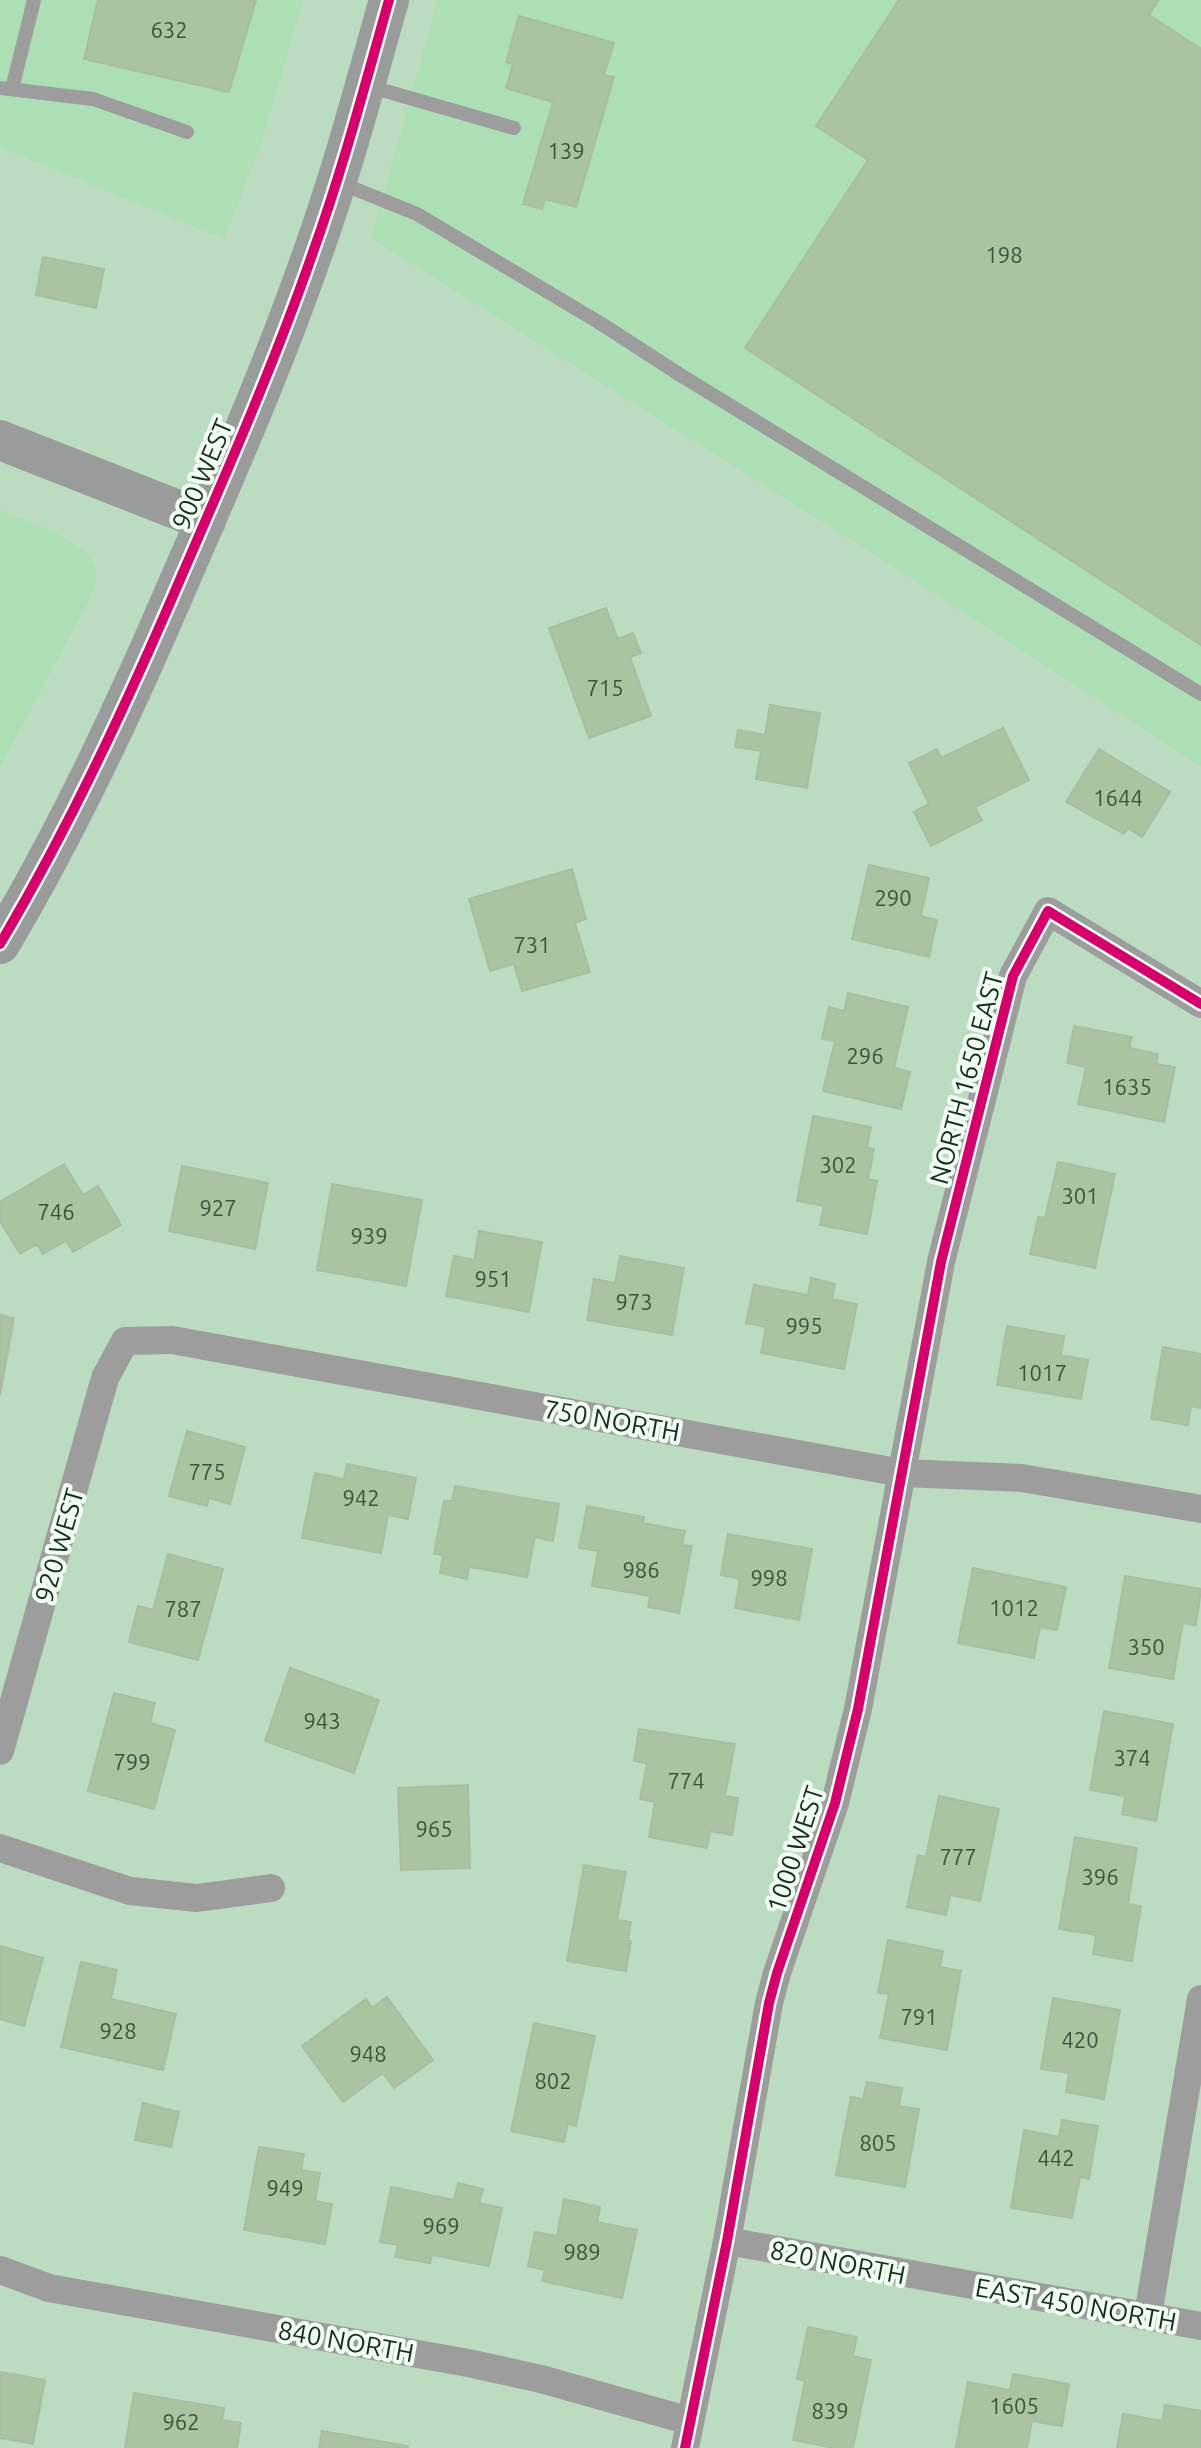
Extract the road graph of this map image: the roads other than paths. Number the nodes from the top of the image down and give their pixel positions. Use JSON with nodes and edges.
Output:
{"nodes":[{"id":1,"x":34,"y":0,"type":"edge"},
{"id":2,"x":389,"y":0,"type":"edge"},
{"id":3,"x":365,"y":85,"type":"junction"},
{"id":4,"x":6,"y":88,"type":"edge"},
{"id":5,"x":514,"y":128,"type":"dead end"},
{"id":6,"x":187,"y":132,"type":"dead end"},
{"id":7,"x":336,"y":182,"type":"junction"},
{"id":8,"x":0,"y":440,"type":"edge"},
{"id":9,"x":206,"y":521,"type":"junction"},
{"id":10,"x":1201,"y":694,"type":"edge"},
{"id":11,"x":0,"y":944,"type":"edge"},
{"id":12,"x":1201,"y":1004,"type":"edge"},
{"id":13,"x":941,"y":1262,"type":"joint"},
{"id":14,"x":125,"y":1341,"type":"joint"},
{"id":15,"x":902,"y":1473,"type":"junction"},
{"id":16,"x":1201,"y":1509,"type":"edge"},
{"id":17,"x":0,"y":1751,"type":"edge"},
{"id":18,"x":0,"y":1848,"type":"edge"},
{"id":19,"x":271,"y":1888,"type":"dead end"},
{"id":20,"x":1201,"y":1999,"type":"edge"},
{"id":21,"x":727,"y":2241,"type":"junction"},
{"id":22,"x":0,"y":2270,"type":"edge"},
{"id":23,"x":950,"y":2283,"type":"joint"},
{"id":24,"x":1148,"y":2315,"type":"junction"},
{"id":25,"x":1201,"y":2326,"type":"edge"},
{"id":26,"x":687,"y":2434,"type":"edge"}],
"edges":[{"from":1,"to":4,"type":"lane"},
{"from":2,"to":3,"type":"street","name":"900 WEST"},
{"from":3,"to":5,"type":"lane"},
{"from":3,"to":7,"type":"street","name":"900 WEST"},
{"from":4,"to":6,"type":"lane"},
{"from":7,"to":9,"type":"street","name":"900 WEST"},
{"from":7,"to":10,"type":"lane"},
{"from":8,"to":9,"type":"street"},
{"from":9,"to":11,"type":"street","name":"900 WEST"},
{"from":12,"to":13,"type":"street","name":"NORTH 1650 EAST"},
{"from":13,"to":15,"type":"street","name":"1000 WEST"},
{"from":14,"to":15,"type":"street","name":"750 NORTH"},
{"from":14,"to":17,"type":"street","name":"920 WEST"},
{"from":15,"to":16,"type":"street","name":"750 NORTH"},
{"from":15,"to":21,"type":"street","name":"1000 WEST"},
{"from":18,"to":19,"type":"street"},
{"from":20,"to":24,"type":"street"},
{"from":21,"to":23,"type":"street","name":"820 NORTH"},
{"from":21,"to":26,"type":"street","name":"1000 WEST"},
{"from":22,"to":26,"type":"street","name":"840 NORTH"},
{"from":23,"to":24,"type":"street","name":"EAST 450 NORTH"},
{"from":24,"to":25,"type":"street","name":"EAST 450 NORTH"}]}
